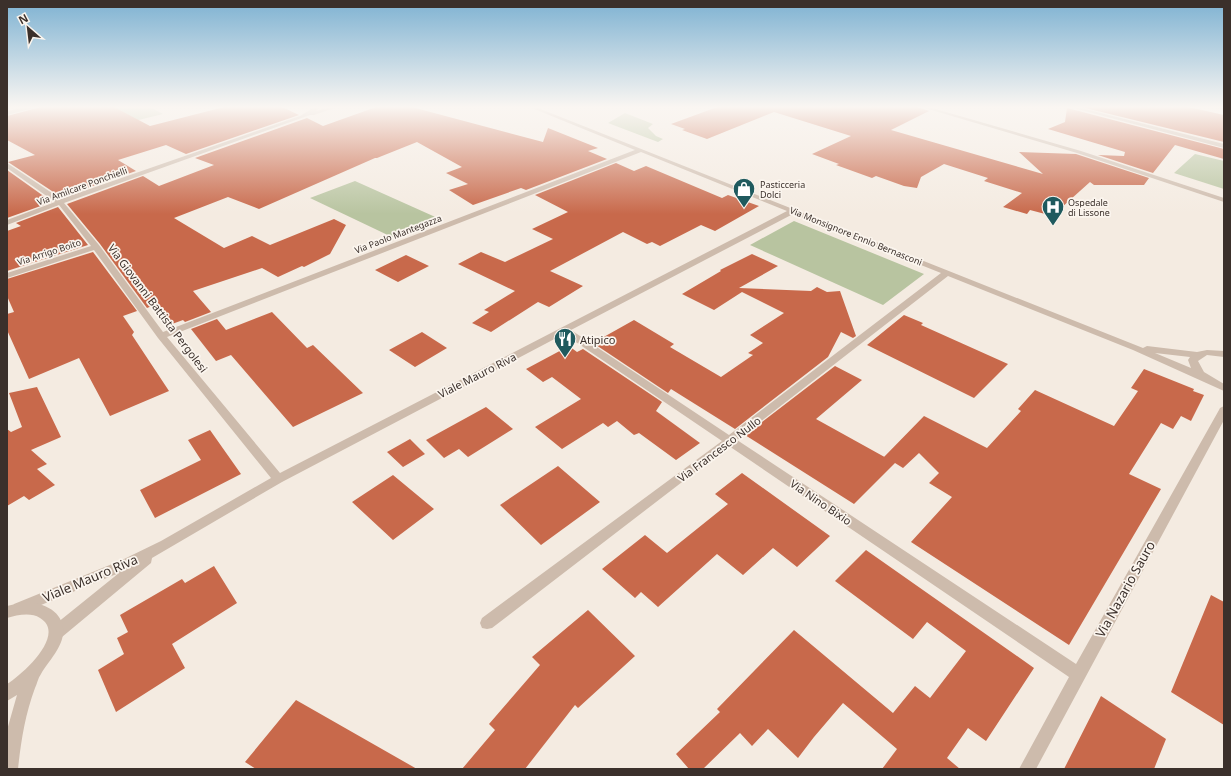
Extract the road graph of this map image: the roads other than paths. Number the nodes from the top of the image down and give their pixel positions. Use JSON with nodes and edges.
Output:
{"nodes":[{"id":1,"x":230,"y":142,"type":"edge"},
{"id":2,"x":621,"y":142,"type":"edge"},
{"id":3,"x":1046,"y":142,"type":"edge"},
{"id":4,"x":1209,"y":142,"type":"edge"},
{"id":5,"x":1224,"y":146,"type":"edge"},
{"id":6,"x":641,"y":150,"type":"junction"},
{"id":7,"x":7,"y":165,"type":"edge"},
{"id":8,"x":1224,"y":200,"type":"edge"},
{"id":9,"x":60,"y":202,"type":"junction"},
{"id":10,"x":793,"y":210,"type":"junction"},
{"id":11,"x":7,"y":223,"type":"edge"},
{"id":12,"x":96,"y":247,"type":"junction"},
{"id":13,"x":948,"y":272,"type":"junction"},
{"id":14,"x":7,"y":276,"type":"edge"},
{"id":15,"x":564,"y":330,"type":"junction"},
{"id":16,"x":161,"y":336,"type":"junction"},
{"id":17,"x":1136,"y":348,"type":"junction"},
{"id":18,"x":1224,"y":354,"type":"edge"},
{"id":19,"x":1197,"y":355,"type":"junction"},
{"id":20,"x":1205,"y":378,"type":"junction"},
{"id":21,"x":1224,"y":388,"type":"edge"},
{"id":22,"x":1224,"y":410,"type":"edge"},
{"id":23,"x":729,"y":441,"type":"junction"},
{"id":24,"x":278,"y":478,"type":"junction"},
{"id":25,"x":165,"y":545,"type":"junction"},
{"id":26,"x":11,"y":611,"type":"edge"},
{"id":27,"x":487,"y":623,"type":"dead end"},
{"id":28,"x":57,"y":632,"type":"junction"},
{"id":29,"x":33,"y":673,"type":"junction"},
{"id":30,"x":1078,"y":674,"type":"junction"},
{"id":31,"x":7,"y":693,"type":"edge"},
{"id":32,"x":10,"y":769,"type":"edge"},
{"id":33,"x":1027,"y":769,"type":"edge"}],
"edges":[{"from":1,"to":9,"type":"street","name":"Via Amilcare Ponchielli"},
{"from":2,"to":6,"type":"street","name":"Via Monsignore Ennio Bernasconi"},
{"from":3,"to":8,"type":"street"},
{"from":4,"to":5,"type":"street"},
{"from":6,"to":10,"type":"street","name":"Via Monsignore Ennio Bernasconi"},
{"from":6,"to":16,"type":"street","name":"Via Paolo Mantegazza"},
{"from":7,"to":9,"type":"street","name":"Via Giovanni Battista Pergolesi"},
{"from":9,"to":11,"type":"street","name":"Via Amilcare Ponchielli"},
{"from":9,"to":12,"type":"street","name":"Via Giovanni Battista Pergolesi"},
{"from":10,"to":13,"type":"street","name":"Via Monsignore Ennio Bernasconi"},
{"from":10,"to":15,"type":"street","name":"Viale Mauro Riva"},
{"from":12,"to":14,"type":"street","name":"Via Arrigo Boito"},
{"from":12,"to":16,"type":"street","name":"Via Giovanni Battista Pergolesi"},
{"from":13,"to":17,"type":"street","name":"Via Monsignore Ennio Bernasconi"},
{"from":13,"to":23,"type":"street","name":"Via Francesco Nullo"},
{"from":15,"to":23,"type":"street","name":"Via Nino Bixio"},
{"from":15,"to":24,"type":"street","name":"Viale Mauro Riva"},
{"from":16,"to":24,"type":"street","name":"Via Giovanni Battista Pergolesi"},
{"from":17,"to":19,"type":"street","name":"Via Monsignore Ennio Bernasconi"},
{"from":17,"to":20,"type":"street","name":"Via Monsignore Ennio Bernasconi"},
{"from":18,"to":19,"type":"street"},
{"from":19,"to":20,"type":"street"},
{"from":20,"to":21,"type":"street"},
{"from":22,"to":30,"type":"street","name":"Via Nazario Sauro"},
{"from":23,"to":27,"type":"street","name":"Via Francesco Nullo"},
{"from":23,"to":30,"type":"street","name":"Via Nino Bixio"},
{"from":24,"to":25,"type":"street","name":"Viale Mauro Riva"},
{"from":25,"to":26,"type":"street","name":"Viale Mauro Riva"},
{"from":25,"to":28,"type":"street","name":"Viale Mauro Riva"},
{"from":26,"to":28,"type":"street"},
{"from":28,"to":29,"type":"street"},
{"from":29,"to":31,"type":"street"},
{"from":29,"to":32,"type":"street"},
{"from":30,"to":33,"type":"street","name":"Via Nazario Sauro"}]}
